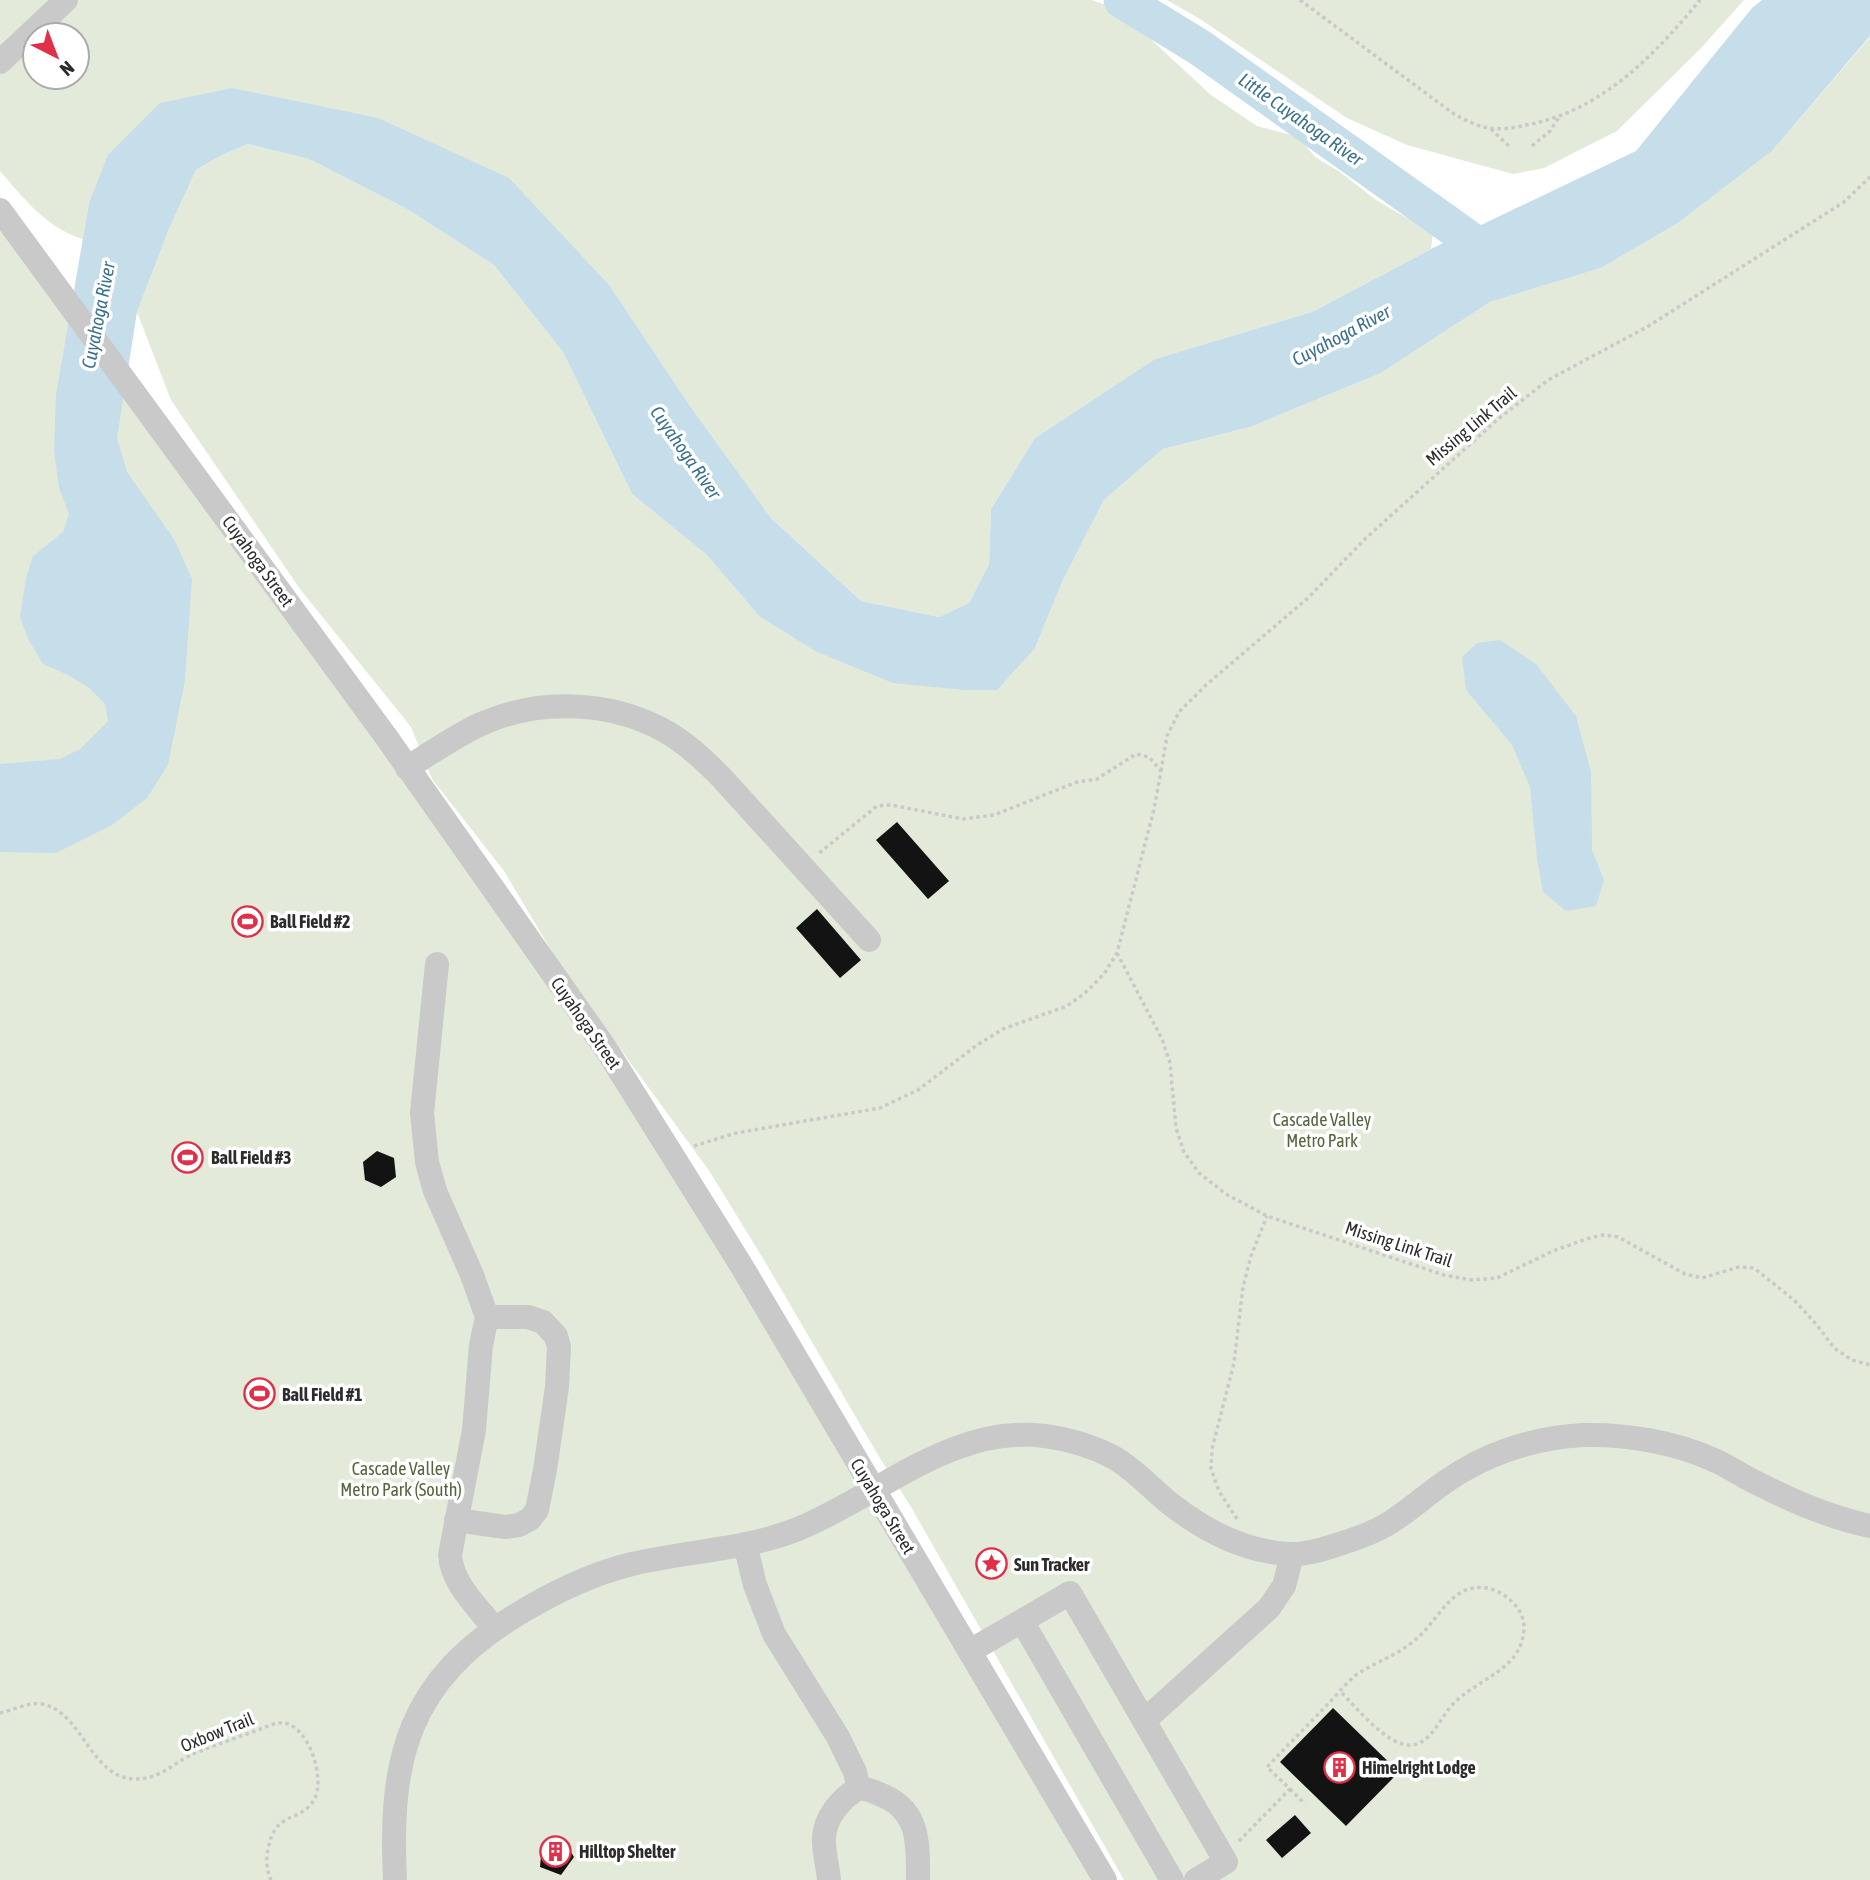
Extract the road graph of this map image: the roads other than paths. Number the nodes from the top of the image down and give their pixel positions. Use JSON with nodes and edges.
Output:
{"nodes":[{"id":1,"x":66,"y":0,"type":"edge"},
{"id":2,"x":0,"y":62,"type":"edge"},
{"id":3,"x":0,"y":210,"type":"edge"},
{"id":4,"x":407,"y":768,"type":"junction"},
{"id":5,"x":869,"y":940,"type":"dead end"},
{"id":6,"x":437,"y":964,"type":"dead end"},
{"id":7,"x":487,"y":1317,"type":"junction"},
{"id":8,"x":874,"y":1490,"type":"junction"},
{"id":9,"x":456,"y":1520,"type":"junction"},
{"id":10,"x":1870,"y":1526,"type":"edge"},
{"id":11,"x":745,"y":1544,"type":"junction"},
{"id":12,"x":1292,"y":1555,"type":"junction"},
{"id":13,"x":1022,"y":1621,"type":"junction"},
{"id":14,"x":494,"y":1628,"type":"junction"},
{"id":15,"x":970,"y":1651,"type":"junction"},
{"id":16,"x":1144,"y":1721,"type":"junction"},
{"id":17,"x":859,"y":1788,"type":"junction"},
{"id":18,"x":395,"y":1880,"type":"edge"},
{"id":19,"x":829,"y":1880,"type":"edge"},
{"id":20,"x":918,"y":1880,"type":"edge"},
{"id":21,"x":1105,"y":1880,"type":"edge"},
{"id":22,"x":1172,"y":1880,"type":"edge"},
{"id":23,"x":1196,"y":1880,"type":"edge"}],
"edges":[{"from":1,"to":2,"type":"street"},
{"from":3,"to":4,"type":"street","name":"Cuyahoga Street"},
{"from":4,"to":5,"type":"street"},
{"from":4,"to":8,"type":"street","name":"Cuyahoga Street"},
{"from":6,"to":7,"type":"street"},
{"from":7,"to":9,"type":"street"},
{"from":7,"to":9,"type":"street"},
{"from":8,"to":11,"type":"street"},
{"from":8,"to":12,"type":"street"},
{"from":8,"to":15,"type":"street","name":"Cuyahoga Street"},
{"from":9,"to":14,"type":"street"},
{"from":10,"to":12,"type":"street"},
{"from":11,"to":14,"type":"street"},
{"from":11,"to":17,"type":"street"},
{"from":12,"to":16,"type":"street"},
{"from":13,"to":15,"type":"street"},
{"from":13,"to":16,"type":"street"},
{"from":13,"to":22,"type":"street"},
{"from":14,"to":18,"type":"street"},
{"from":15,"to":21,"type":"street","name":"Cuyahoga Street"},
{"from":16,"to":23,"type":"street"},
{"from":17,"to":19,"type":"street"},
{"from":17,"to":20,"type":"street"}]}
